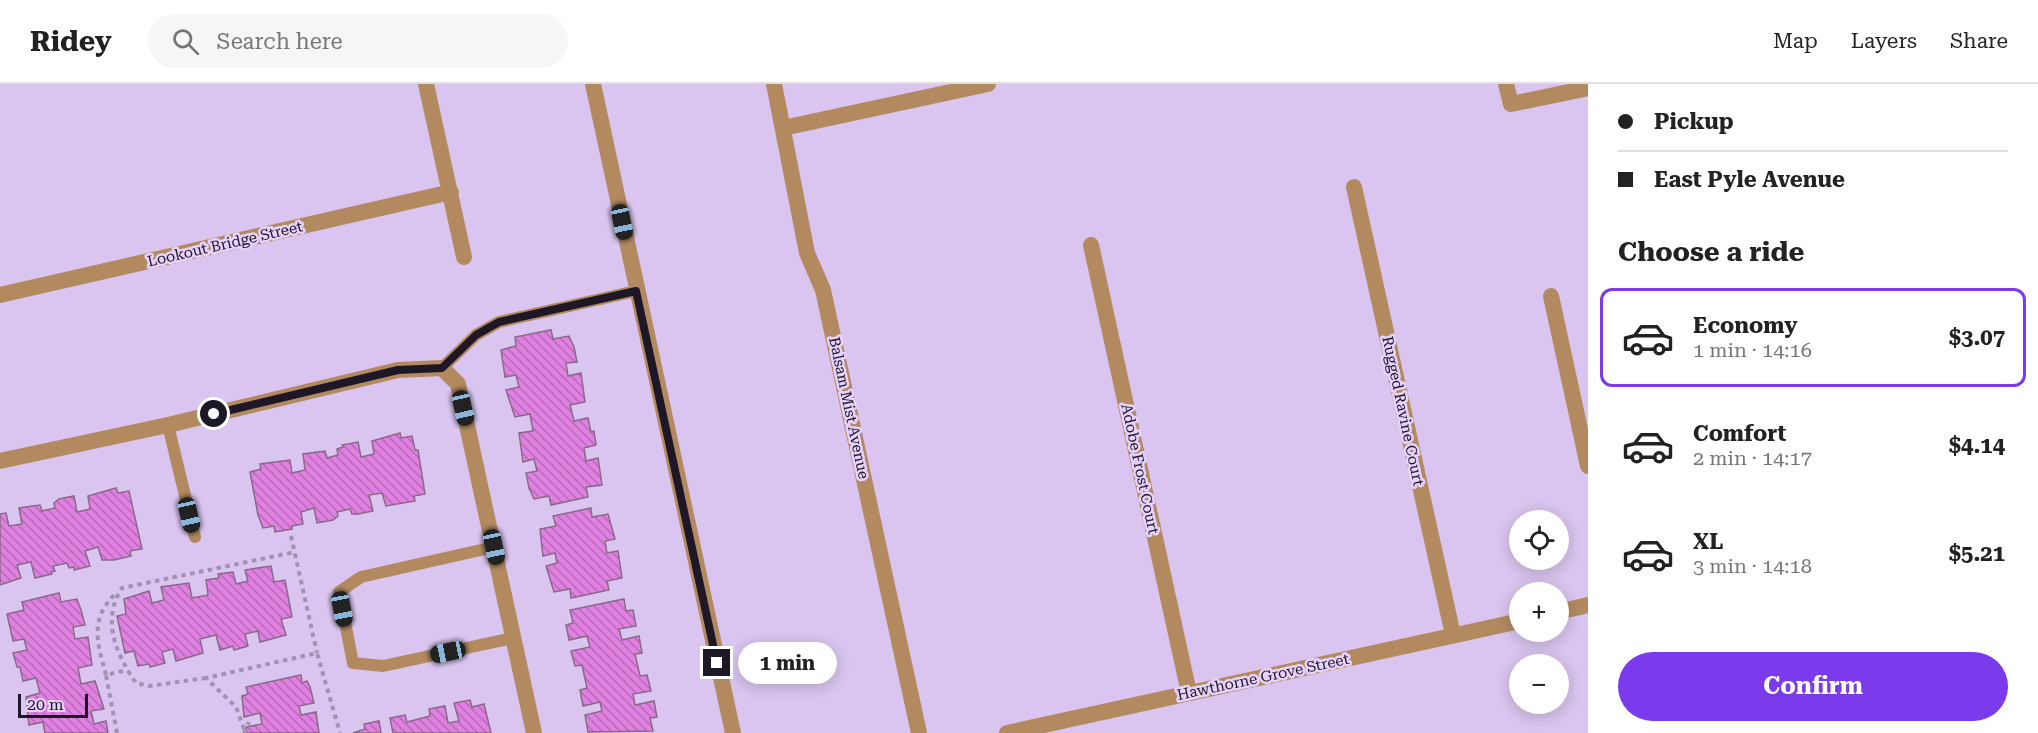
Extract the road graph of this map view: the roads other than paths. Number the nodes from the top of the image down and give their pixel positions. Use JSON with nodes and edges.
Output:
{"nodes":[{"id":1,"x":426,"y":84,"type":"edge"},
{"id":2,"x":593,"y":84,"type":"edge"},
{"id":3,"x":774,"y":84,"type":"edge"},
{"id":4,"x":988,"y":84,"type":"edge"},
{"id":5,"x":1506,"y":84,"type":"edge"},
{"id":6,"x":1588,"y":88,"type":"edge"},
{"id":7,"x":783,"y":128,"type":"junction"},
{"id":8,"x":1354,"y":187,"type":"dead end"},
{"id":9,"x":451,"y":192,"type":"junction"},
{"id":10,"x":1091,"y":245,"type":"dead end"},
{"id":11,"x":464,"y":257,"type":"dead end"},
{"id":12,"x":636,"y":291,"type":"junction"},
{"id":13,"x":0,"y":295,"type":"edge"},
{"id":14,"x":1551,"y":296,"type":"dead end"},
{"id":15,"x":442,"y":368,"type":"junction"},
{"id":16,"x":168,"y":425,"type":"junction"},
{"id":17,"x":0,"y":461,"type":"edge"},
{"id":18,"x":1588,"y":466,"type":"edge"},
{"id":19,"x":195,"y":537,"type":"dead end"},
{"id":20,"x":494,"y":547,"type":"junction"},
{"id":21,"x":1588,"y":605,"type":"edge"},
{"id":22,"x":1569,"y":609,"type":"edge"},
{"id":23,"x":1509,"y":623,"type":"edge"},
{"id":24,"x":1452,"y":635,"type":"junction"},
{"id":25,"x":513,"y":639,"type":"junction"},
{"id":26,"x":1189,"y":693,"type":"junction"},
{"id":27,"x":534,"y":733,"type":"edge"},
{"id":28,"x":733,"y":733,"type":"edge"},
{"id":29,"x":919,"y":733,"type":"edge"},
{"id":30,"x":1007,"y":733,"type":"edge"}],
"edges":[{"from":1,"to":9,"type":"street"},
{"from":2,"to":12,"type":"street"},
{"from":3,"to":7,"type":"street","name":"Balsam Mist Avenue"},
{"from":4,"to":7,"type":"street"},
{"from":5,"to":6,"type":"street"},
{"from":7,"to":29,"type":"street","name":"Balsam Mist Avenue"},
{"from":8,"to":24,"type":"street","name":"Rugged Ravine Court"},
{"from":9,"to":11,"type":"street"},
{"from":9,"to":13,"type":"street","name":"Lookout Bridge Street"},
{"from":10,"to":26,"type":"street","name":"Adobe Frost Court"},
{"from":12,"to":15,"type":"lane"},
{"from":12,"to":28,"type":"street"},
{"from":14,"to":18,"type":"street"},
{"from":15,"to":16,"type":"street"},
{"from":15,"to":20,"type":"street"},
{"from":16,"to":17,"type":"street"},
{"from":16,"to":19,"type":"lane"},
{"from":20,"to":25,"type":"street"},
{"from":20,"to":25,"type":"lane"},
{"from":21,"to":22,"type":"street"},
{"from":23,"to":24,"type":"street","name":"Hawthorne Grove Street"},
{"from":24,"to":26,"type":"street","name":"Hawthorne Grove Street"},
{"from":25,"to":27,"type":"street"},
{"from":26,"to":30,"type":"street","name":"Hawthorne Grove Street"}]}
